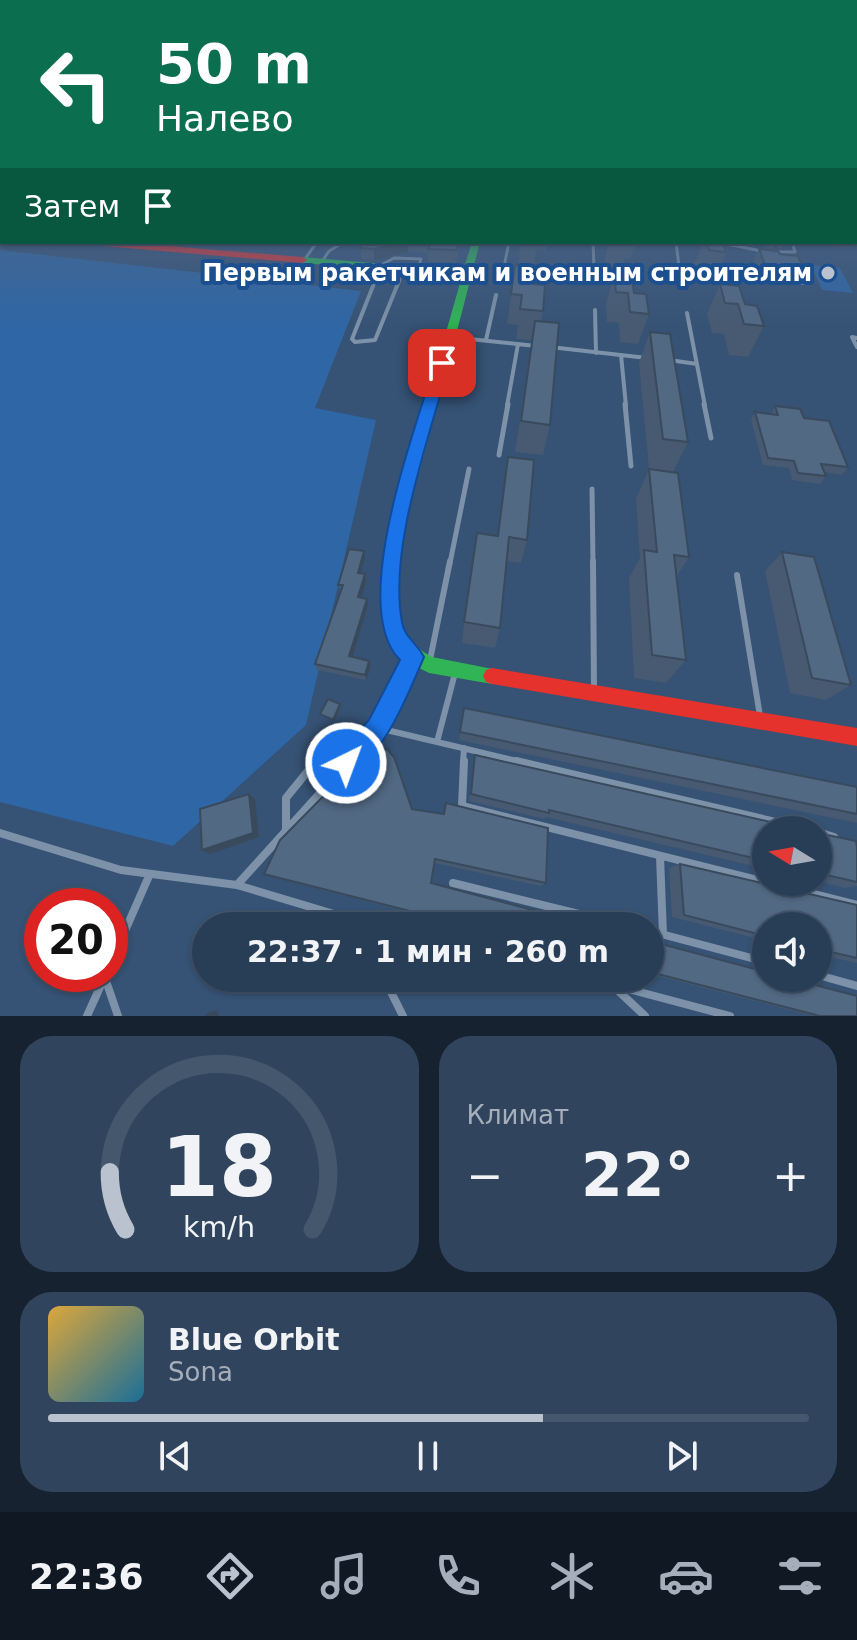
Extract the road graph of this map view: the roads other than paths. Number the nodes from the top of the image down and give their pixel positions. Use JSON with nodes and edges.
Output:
{"nodes":[{"id":1,"x":131,"y":244,"type":"edge"},
{"id":2,"x":316,"y":244,"type":"edge"},
{"id":3,"x":341,"y":244,"type":"edge"},
{"id":4,"x":475,"y":244,"type":"edge"},
{"id":5,"x":509,"y":244,"type":"edge"},
{"id":6,"x":593,"y":244,"type":"edge"},
{"id":7,"x":676,"y":244,"type":"edge"},
{"id":8,"x":727,"y":244,"type":"edge"},
{"id":9,"x":793,"y":244,"type":"edge"},
{"id":10,"x":773,"y":252,"type":"junction"},
{"id":11,"x":305,"y":259,"type":"junction"},
{"id":12,"x":323,"y":260,"type":"junction"},
{"id":13,"x":777,"y":260,"type":"edge"},
{"id":14,"x":505,"y":262,"type":"dead end"},
{"id":15,"x":796,"y":262,"type":"edge"},
{"id":16,"x":381,"y":265,"type":"junction"},
{"id":17,"x":411,"y":268,"type":"junction"},
{"id":18,"x":594,"y":268,"type":"dead end"},
{"id":19,"x":466,"y":274,"type":"junction"},
{"id":20,"x":680,"y":274,"type":"dead end"},
{"id":21,"x":781,"y":280,"type":"dead end"},
{"id":22,"x":496,"y":295,"type":"dead end"},
{"id":23,"x":595,"y":310,"type":"dead end"},
{"id":24,"x":687,"y":313,"type":"dead end"},
{"id":25,"x":449,"y":336,"type":"junction"},
{"id":26,"x":857,"y":338,"type":"edge"},
{"id":27,"x":486,"y":340,"type":"junction"},
{"id":28,"x":518,"y":344,"type":"junction"},
{"id":29,"x":857,"y":347,"type":"edge"},
{"id":30,"x":596,"y":353,"type":"junction"},
{"id":31,"x":621,"y":355,"type":"junction"},
{"id":32,"x":697,"y":364,"type":"junction"},
{"id":33,"x":711,"y":438,"type":"dead end"},
{"id":34,"x":499,"y":455,"type":"dead end"},
{"id":35,"x":631,"y":466,"type":"dead end"},
{"id":36,"x":469,"y":469,"type":"dead end"},
{"id":37,"x":592,"y":489,"type":"dead end"},
{"id":38,"x":737,"y":575,"type":"dead end"},
{"id":39,"x":413,"y":657,"type":"junction"},
{"id":40,"x":429,"y":665,"type":"junction"},
{"id":41,"x":456,"y":668,"type":"junction"},
{"id":42,"x":594,"y":692,"type":"junction"},
{"id":43,"x":761,"y":721,"type":"junction"},
{"id":44,"x":378,"y":728,"type":"junction"},
{"id":45,"x":857,"y":737,"type":"edge"},
{"id":46,"x":366,"y":741,"type":"junction"},
{"id":47,"x":437,"y":742,"type":"junction"},
{"id":48,"x":464,"y":748,"type":"junction"},
{"id":49,"x":752,"y":816,"type":"edge"},
{"id":50,"x":286,"y":830,"type":"junction"},
{"id":51,"x":0,"y":833,"type":"edge"},
{"id":52,"x":832,"y":836,"type":"edge"},
{"id":53,"x":839,"y":838,"type":"edge"},
{"id":54,"x":660,"y":855,"type":"junction"},
{"id":55,"x":149,"y":876,"type":"junction"},
{"id":56,"x":752,"y":878,"type":"edge"},
{"id":57,"x":453,"y":883,"type":"dead end"},
{"id":58,"x":237,"y":885,"type":"junction"},
{"id":59,"x":821,"y":896,"type":"edge"},
{"id":60,"x":857,"y":905,"type":"edge"},
{"id":61,"x":321,"y":912,"type":"edge"},
{"id":62,"x":571,"y":912,"type":"edge"},
{"id":63,"x":662,"y":912,"type":"edge"},
{"id":64,"x":128,"y":924,"type":"edge"},
{"id":65,"x":664,"y":935,"type":"edge"},
{"id":66,"x":752,"y":958,"type":"edge"},
{"id":67,"x":832,"y":979,"type":"edge"},
{"id":68,"x":857,"y":986,"type":"edge"},
{"id":69,"x":98,"y":992,"type":"edge"},
{"id":70,"x":111,"y":992,"type":"edge"},
{"id":71,"x":391,"y":992,"type":"edge"},
{"id":72,"x":619,"y":992,"type":"edge"},
{"id":73,"x":640,"y":992,"type":"edge"},
{"id":74,"x":87,"y":1016,"type":"edge"},
{"id":75,"x":118,"y":1016,"type":"edge"},
{"id":76,"x":403,"y":1016,"type":"edge"},
{"id":77,"x":645,"y":1016,"type":"edge"},
{"id":78,"x":730,"y":1016,"type":"edge"}],
"edges":[{"from":1,"to":11,"type":"street"},
{"from":2,"to":11,"type":"lane"},
{"from":3,"to":12,"type":"lane"},
{"from":4,"to":19,"type":"street"},
{"from":5,"to":14,"type":"lane"},
{"from":6,"to":18,"type":"lane"},
{"from":7,"to":20,"type":"lane"},
{"from":8,"to":10,"type":"lane"},
{"from":9,"to":10,"type":"lane"},
{"from":10,"to":13,"type":"lane"},
{"from":11,"to":12,"type":"street"},
{"from":12,"to":16,"type":"street"},
{"from":15,"to":21,"type":"lane"},
{"from":16,"to":17,"type":"street"},
{"from":16,"to":17,"type":"lane"},
{"from":17,"to":19,"type":"street"},
{"from":19,"to":25,"type":"street"},
{"from":22,"to":27,"type":"lane"},
{"from":23,"to":30,"type":"lane"},
{"from":24,"to":32,"type":"lane"},
{"from":25,"to":27,"type":"lane"},
{"from":25,"to":39,"type":"street"},
{"from":26,"to":29,"type":"lane"},
{"from":27,"to":28,"type":"lane"},
{"from":28,"to":30,"type":"lane"},
{"from":28,"to":34,"type":"lane"},
{"from":30,"to":31,"type":"lane"},
{"from":31,"to":32,"type":"lane"},
{"from":31,"to":35,"type":"lane"},
{"from":32,"to":33,"type":"lane"},
{"from":36,"to":40,"type":"lane"},
{"from":37,"to":42,"type":"lane"},
{"from":38,"to":43,"type":"lane"},
{"from":39,"to":40,"type":"street"},
{"from":39,"to":44,"type":"lane"},
{"from":40,"to":41,"type":"street"},
{"from":41,"to":42,"type":"street"},
{"from":41,"to":47,"type":"lane"},
{"from":42,"to":43,"type":"street"},
{"from":43,"to":45,"type":"street"},
{"from":44,"to":46,"type":"lane"},
{"from":44,"to":47,"type":"lane"},
{"from":46,"to":50,"type":"lane"},
{"from":46,"to":50,"type":"lane"},
{"from":47,"to":48,"type":"lane"},
{"from":48,"to":49,"type":"lane"},
{"from":48,"to":54,"type":"lane"},
{"from":50,"to":58,"type":"lane"},
{"from":51,"to":55,"type":"lane"},
{"from":52,"to":53,"type":"lane"},
{"from":54,"to":56,"type":"lane"},
{"from":54,"to":63,"type":"lane"},
{"from":55,"to":58,"type":"lane"},
{"from":55,"to":64,"type":"lane"},
{"from":57,"to":62,"type":"lane"},
{"from":58,"to":61,"type":"lane"},
{"from":59,"to":60,"type":"lane"},
{"from":65,"to":66,"type":"lane"},
{"from":67,"to":68,"type":"lane"},
{"from":69,"to":74,"type":"lane"},
{"from":70,"to":75,"type":"lane"},
{"from":71,"to":76,"type":"lane"},
{"from":72,"to":77,"type":"lane"},
{"from":73,"to":78,"type":"lane"}]}
